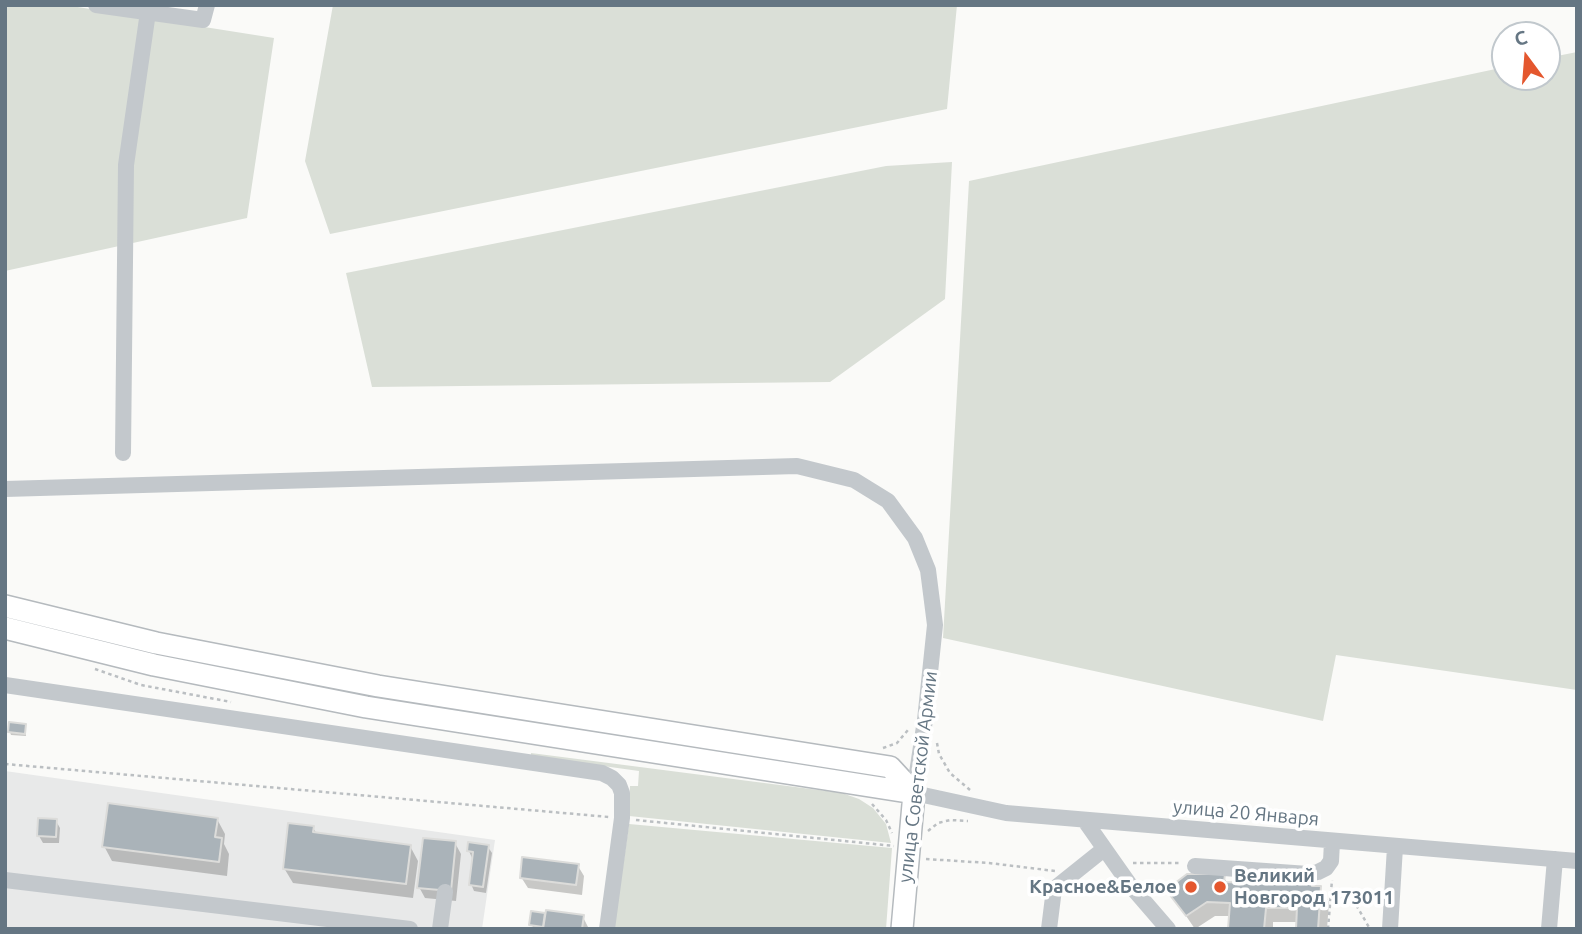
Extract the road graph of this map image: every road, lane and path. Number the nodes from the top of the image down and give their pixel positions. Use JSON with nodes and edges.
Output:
{"nodes":[{"id":1,"x":96,"y":5,"type":"edge"},
{"id":2,"x":207,"y":5,"type":"edge"},
{"id":3,"x":148,"y":12,"type":"junction"},
{"id":4,"x":123,"y":453,"type":"dead end"},
{"id":5,"x":5,"y":489,"type":"edge"},
{"id":6,"x":7,"y":614,"type":"edge"},
{"id":7,"x":5,"y":685,"type":"edge"},
{"id":8,"x":5,"y":764,"type":"edge"},
{"id":9,"x":914,"y":793,"type":"junction"},
{"id":10,"x":622,"y":818,"type":"junction"},
{"id":11,"x":1085,"y":821,"type":"junction"},
{"id":12,"x":1332,"y":842,"type":"junction"},
{"id":13,"x":894,"y":846,"type":"dead end"},
{"id":14,"x":1395,"y":847,"type":"junction"},
{"id":15,"x":1104,"y":849,"type":"junction"},
{"id":16,"x":1555,"y":859,"type":"junction"},
{"id":17,"x":923,"y":860,"type":"dead end"},
{"id":18,"x":1577,"y":861,"type":"edge"},
{"id":19,"x":1114,"y":863,"type":"junction"},
{"id":20,"x":1195,"y":866,"type":"joint"},
{"id":21,"x":1326,"y":868,"type":"junction"},
{"id":22,"x":1071,"y":873,"type":"junction"},
{"id":23,"x":5,"y":880,"type":"edge"},
{"id":24,"x":445,"y":892,"type":"dead end"},
{"id":25,"x":1331,"y":895,"type":"junction"},
{"id":26,"x":410,"y":929,"type":"edge"},
{"id":27,"x":440,"y":929,"type":"edge"},
{"id":28,"x":607,"y":929,"type":"edge"},
{"id":29,"x":902,"y":929,"type":"edge"},
{"id":30,"x":1049,"y":929,"type":"edge"},
{"id":31,"x":1168,"y":929,"type":"edge"},
{"id":32,"x":1328,"y":929,"type":"edge"},
{"id":33,"x":1370,"y":929,"type":"edge"},
{"id":34,"x":1390,"y":929,"type":"edge"},
{"id":35,"x":1549,"y":929,"type":"edge"}],
"edges":[{"from":1,"to":3,"type":"street"},
{"from":2,"to":3,"type":"street"},
{"from":3,"to":4,"type":"street"},
{"from":5,"to":9,"type":"street","name":"улица Советской Армии"},
{"from":6,"to":9,"type":"main road"},
{"from":7,"to":10,"type":"street"},
{"from":8,"to":10,"type":"path"},
{"from":9,"to":11,"type":"street","name":"улица 20 Января"},
{"from":9,"to":29,"type":"main road","name":"улица Советской Армии"},
{"from":10,"to":13,"type":"path"},
{"from":10,"to":28,"type":"street"},
{"from":11,"to":12,"type":"street","name":"улица 20 Января"},
{"from":11,"to":15,"type":"street"},
{"from":12,"to":14,"type":"street","name":"улица 20 Января"},
{"from":12,"to":21,"type":"street"},
{"from":14,"to":16,"type":"street","name":"улица 20 Января"},
{"from":14,"to":34,"type":"street"},
{"from":15,"to":19,"type":"street"},
{"from":15,"to":22,"type":"street"},
{"from":16,"to":18,"type":"street","name":"улица 20 Января"},
{"from":16,"to":35,"type":"street"},
{"from":17,"to":22,"type":"path"},
{"from":19,"to":20,"type":"path"},
{"from":19,"to":31,"type":"street"},
{"from":20,"to":21,"type":"street"},
{"from":21,"to":25,"type":"path"},
{"from":22,"to":30,"type":"street"},
{"from":23,"to":26,"type":"street"},
{"from":24,"to":27,"type":"street"},
{"from":25,"to":32,"type":"path"},
{"from":25,"to":33,"type":"path"}]}
